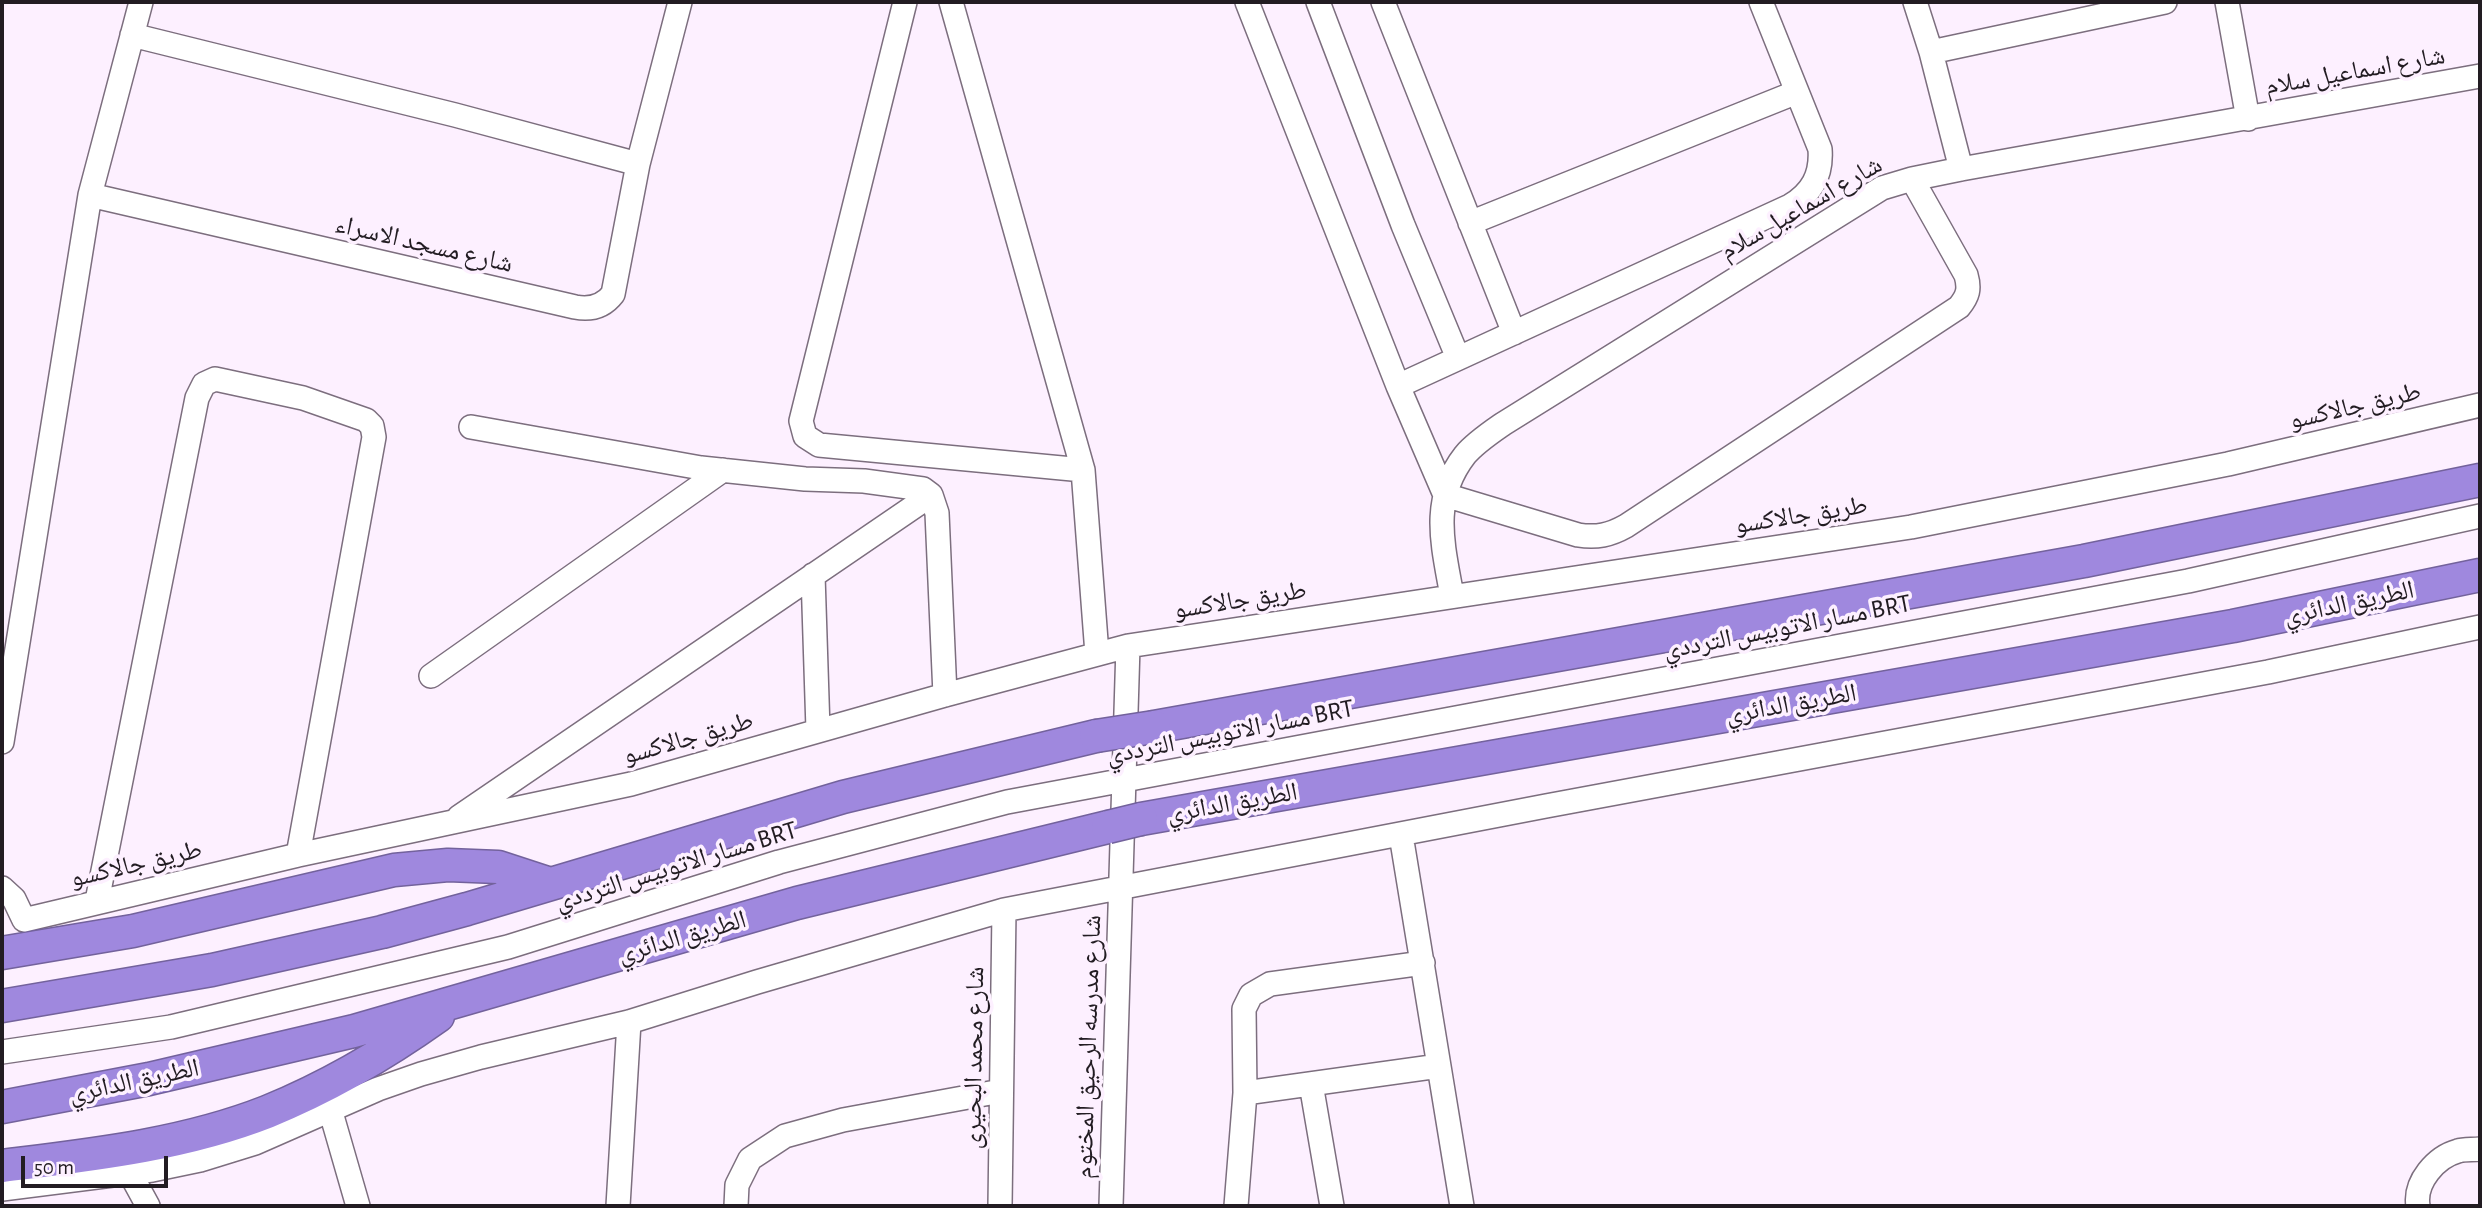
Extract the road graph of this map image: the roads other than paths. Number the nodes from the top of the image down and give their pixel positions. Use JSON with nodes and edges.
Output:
{"nodes":[{"id":1,"x":141,"y":2,"type":"edge"},
{"id":2,"x":680,"y":2,"type":"edge"},
{"id":3,"x":905,"y":2,"type":"edge"},
{"id":4,"x":951,"y":2,"type":"edge"},
{"id":5,"x":1247,"y":2,"type":"edge"},
{"id":6,"x":1318,"y":2,"type":"edge"},
{"id":7,"x":1383,"y":2,"type":"edge"},
{"id":8,"x":1761,"y":2,"type":"edge"},
{"id":9,"x":1915,"y":2,"type":"edge"},
{"id":10,"x":2165,"y":2,"type":"edge"},
{"id":11,"x":2227,"y":2,"type":"edge"},
{"id":12,"x":132,"y":35,"type":"junction"},
{"id":13,"x":1931,"y":51,"type":"junction"},
{"id":14,"x":2480,"y":76,"type":"edge"},
{"id":15,"x":1797,"y":92,"type":"junction"},
{"id":16,"x":2248,"y":119,"type":"junction"},
{"id":17,"x":638,"y":163,"type":"junction"},
{"id":18,"x":1961,"y":169,"type":"junction"},
{"id":19,"x":1912,"y":179,"type":"junction"},
{"id":20,"x":90,"y":195,"type":"junction"},
{"id":21,"x":1470,"y":223,"type":"junction"},
{"id":22,"x":1514,"y":333,"type":"junction"},
{"id":23,"x":1458,"y":358,"type":"junction"},
{"id":24,"x":1398,"y":386,"type":"junction"},
{"id":25,"x":2480,"y":405,"type":"edge"},
{"id":26,"x":471,"y":427,"type":"dead end"},
{"id":27,"x":723,"y":470,"type":"junction"},
{"id":28,"x":1083,"y":470,"type":"junction"},
{"id":29,"x":2480,"y":480,"type":"edge"},
{"id":30,"x":931,"y":495,"type":"junction"},
{"id":31,"x":1445,"y":495,"type":"junction"},
{"id":32,"x":2480,"y":516,"type":"edge"},
{"id":33,"x":813,"y":575,"type":"junction"},
{"id":34,"x":2480,"y":575,"type":"edge"},
{"id":35,"x":1452,"y":596,"type":"junction"},
{"id":36,"x":2480,"y":626,"type":"edge"},
{"id":37,"x":1128,"y":646,"type":"junction"},
{"id":38,"x":1097,"y":654,"type":"junction"},
{"id":39,"x":431,"y":676,"type":"dead end"},
{"id":40,"x":945,"y":695,"type":"junction"},
{"id":41,"x":818,"y":730,"type":"junction"},
{"id":42,"x":2,"y":742,"type":"edge"},
{"id":43,"x":448,"y":824,"type":"junction"},
{"id":44,"x":1401,"y":835,"type":"junction"},
{"id":45,"x":298,"y":855,"type":"junction"},
{"id":46,"x":550,"y":884,"type":"junction"},
{"id":47,"x":2,"y":888,"type":"edge"},
{"id":48,"x":1122,"y":889,"type":"junction"},
{"id":49,"x":97,"y":901,"type":"junction"},
{"id":50,"x":1004,"y":910,"type":"junction"},
{"id":51,"x":2,"y":953,"type":"edge"},
{"id":52,"x":1423,"y":963,"type":"junction"},
{"id":53,"x":456,"y":1003,"type":"junction"},
{"id":54,"x":2,"y":1006,"type":"edge"},
{"id":55,"x":629,"y":1022,"type":"junction"},
{"id":56,"x":2,"y":1052,"type":"edge"},
{"id":57,"x":1439,"y":1066,"type":"junction"},
{"id":58,"x":1311,"y":1084,"type":"junction"},
{"id":59,"x":1001,"y":1091,"type":"junction"},
{"id":60,"x":1245,"y":1093,"type":"junction"},
{"id":61,"x":2,"y":1107,"type":"edge"},
{"id":62,"x":330,"y":1109,"type":"junction"},
{"id":63,"x":2480,"y":1149,"type":"edge"},
{"id":64,"x":2,"y":1166,"type":"edge"},
{"id":65,"x":130,"y":1173,"type":"junction"},
{"id":66,"x":28,"y":1186,"type":"junction"},
{"id":67,"x":2,"y":1189,"type":"edge"},
{"id":68,"x":40,"y":1206,"type":"edge"},
{"id":69,"x":148,"y":1206,"type":"edge"},
{"id":70,"x":358,"y":1206,"type":"edge"},
{"id":71,"x":618,"y":1206,"type":"edge"},
{"id":72,"x":736,"y":1206,"type":"edge"},
{"id":73,"x":1000,"y":1206,"type":"edge"},
{"id":74,"x":1111,"y":1206,"type":"edge"},
{"id":75,"x":1236,"y":1206,"type":"edge"},
{"id":76,"x":1332,"y":1206,"type":"edge"},
{"id":77,"x":1462,"y":1206,"type":"edge"},
{"id":78,"x":2418,"y":1206,"type":"edge"}],
"edges":[{"from":1,"to":12,"type":"street"},
{"from":2,"to":17,"type":"street","name":"شارع مسجد الاسراء"},
{"from":3,"to":28,"type":"street"},
{"from":4,"to":28,"type":"street"},
{"from":5,"to":24,"type":"street"},
{"from":6,"to":23,"type":"street"},
{"from":7,"to":21,"type":"street"},
{"from":8,"to":15,"type":"street"},
{"from":9,"to":13,"type":"street"},
{"from":10,"to":13,"type":"street"},
{"from":11,"to":16,"type":"street"},
{"from":12,"to":17,"type":"street"},
{"from":12,"to":20,"type":"street"},
{"from":13,"to":18,"type":"street"},
{"from":14,"to":16,"type":"street","name":"شارع اسماعيل سلام"},
{"from":15,"to":21,"type":"street"},
{"from":15,"to":22,"type":"street"},
{"from":16,"to":18,"type":"street","name":"شارع اسماعيل سلام"},
{"from":17,"to":20,"type":"street","name":"شارع مسجد الاسراء"},
{"from":18,"to":19,"type":"street","name":"شارع اسماعيل سلام"},
{"from":19,"to":31,"type":"street","name":"شارع اسماعيل سلام"},
{"from":19,"to":31,"type":"street"},
{"from":20,"to":42,"type":"street"},
{"from":21,"to":22,"type":"street"},
{"from":22,"to":23,"type":"street"},
{"from":23,"to":24,"type":"street"},
{"from":24,"to":31,"type":"street"},
{"from":25,"to":35,"type":"street","name":"طريق جالاكسو"},
{"from":26,"to":27,"type":"street"},
{"from":27,"to":30,"type":"street"},
{"from":27,"to":39,"type":"street"},
{"from":28,"to":38,"type":"street"},
{"from":29,"to":46,"type":"highway","bridge":true},
{"from":30,"to":33,"type":"street"},
{"from":30,"to":40,"type":"street"},
{"from":31,"to":35,"type":"street","name":"شارع اسماعيل سلام"},
{"from":32,"to":56,"type":"street","name":"مسار الاتوبيس الترددي BRT"},
{"from":33,"to":41,"type":"street"},
{"from":33,"to":43,"type":"street"},
{"from":34,"to":53,"type":"highway","name":"الطريق الدائري","bridge":true},
{"from":35,"to":37,"type":"street","name":"طريق جالاكسو"},
{"from":36,"to":44,"type":"street"},
{"from":37,"to":38,"type":"street","name":"طريق جالاكسو"},
{"from":37,"to":48,"type":"street","name":"شارع مدرسه الرحيق المختوم"},
{"from":38,"to":40,"type":"street","name":"طريق جالاكسو"},
{"from":40,"to":41,"type":"street","name":"طريق جالاكسو"},
{"from":41,"to":43,"type":"street","name":"طريق جالاكسو"},
{"from":43,"to":45,"type":"street","name":"طريق جالاكسو"},
{"from":44,"to":48,"type":"street"},
{"from":44,"to":52,"type":"street"},
{"from":45,"to":49,"type":"street","name":"طريق جالاكسو"},
{"from":45,"to":49,"type":"street"},
{"from":46,"to":51,"type":"highway"},
{"from":46,"to":54,"type":"highway"},
{"from":47,"to":49,"type":"street","name":"طريق جالاكسو"},
{"from":48,"to":50,"type":"street"},
{"from":48,"to":74,"type":"street","name":"شارع مدرسه الرحيق المختوم"},
{"from":50,"to":55,"type":"street"},
{"from":50,"to":59,"type":"street","name":"شارع محمد البحيرى"},
{"from":52,"to":57,"type":"street"},
{"from":52,"to":60,"type":"street"},
{"from":53,"to":61,"type":"highway","name":"الطريق الدائري"},
{"from":53,"to":64,"type":"highway"},
{"from":55,"to":62,"type":"street"},
{"from":55,"to":71,"type":"street"},
{"from":57,"to":58,"type":"street"},
{"from":57,"to":77,"type":"street"},
{"from":58,"to":60,"type":"street"},
{"from":58,"to":76,"type":"street"},
{"from":59,"to":72,"type":"street"},
{"from":59,"to":73,"type":"street","name":"شارع محمد البحيرى"},
{"from":60,"to":75,"type":"street"},
{"from":62,"to":65,"type":"street"},
{"from":62,"to":70,"type":"street"},
{"from":63,"to":78,"type":"street"},
{"from":65,"to":66,"type":"street"},
{"from":65,"to":69,"type":"street"},
{"from":66,"to":67,"type":"street"},
{"from":66,"to":68,"type":"street"}]}
